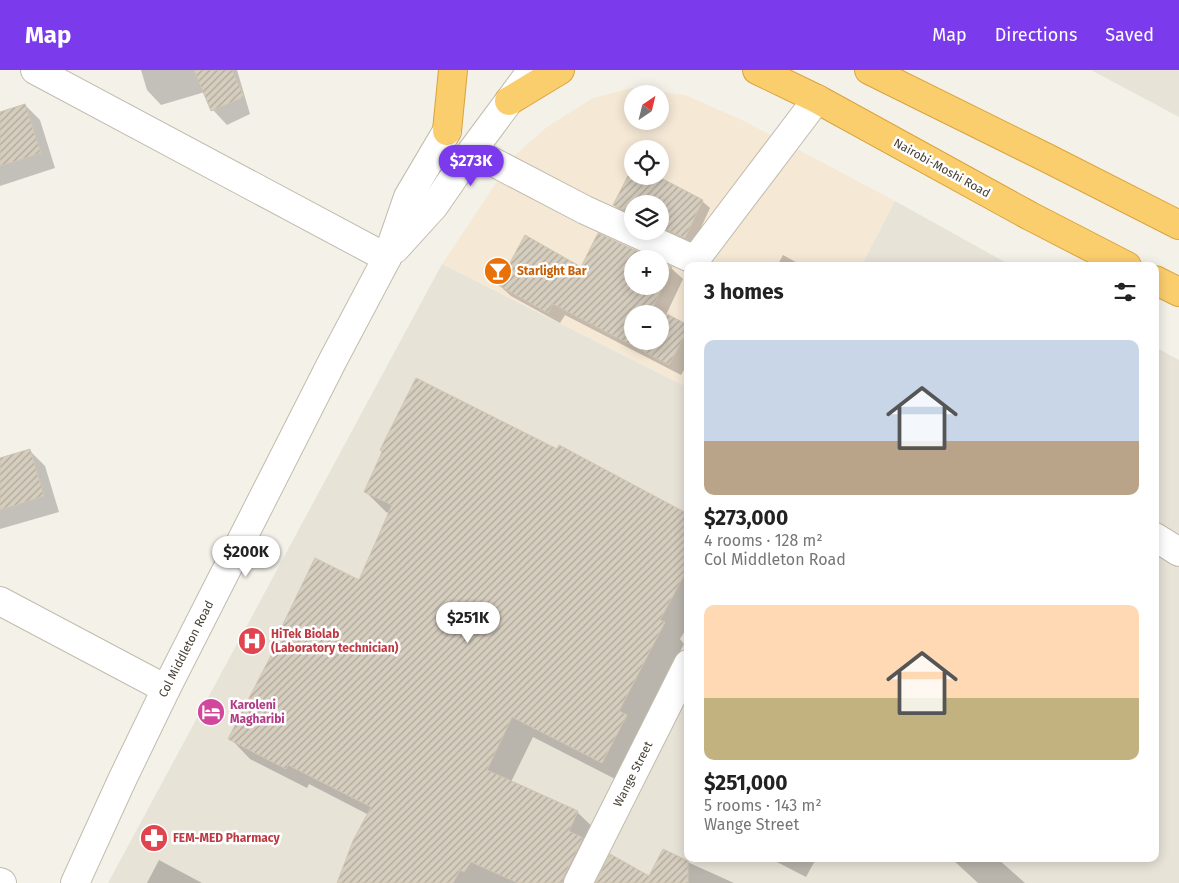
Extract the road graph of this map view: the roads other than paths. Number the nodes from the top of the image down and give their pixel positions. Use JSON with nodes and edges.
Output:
{"nodes":[{"id":1,"x":35,"y":70,"type":"edge"},
{"id":2,"x":453,"y":70,"type":"edge"},
{"id":3,"x":513,"y":70,"type":"edge"},
{"id":4,"x":532,"y":70,"type":"edge"},
{"id":5,"x":560,"y":70,"type":"edge"},
{"id":6,"x":757,"y":70,"type":"edge"},
{"id":7,"x":869,"y":70,"type":"edge"},
{"id":8,"x":817,"y":100,"type":"junction"},
{"id":9,"x":509,"y":101,"type":"junction"},
{"id":10,"x":447,"y":131,"type":"junction"},
{"id":11,"x":472,"y":151,"type":"junction"},
{"id":12,"x":447,"y":186,"type":"junction"},
{"id":13,"x":1179,"y":225,"type":"edge"},
{"id":14,"x":387,"y":258,"type":"junction"},
{"id":15,"x":1119,"y":262,"type":"edge"},
{"id":16,"x":1159,"y":282,"type":"edge"},
{"id":17,"x":1179,"y":292,"type":"edge"},
{"id":18,"x":1159,"y":540,"type":"edge"},
{"id":19,"x":1179,"y":552,"type":"edge"},
{"id":20,"x":0,"y":601,"type":"edge"},
{"id":21,"x":684,"y":672,"type":"edge"},
{"id":22,"x":166,"y":689,"type":"junction"},
{"id":23,"x":75,"y":883,"type":"edge"},
{"id":24,"x":578,"y":883,"type":"edge"}],
"edges":[{"from":1,"to":14,"type":"street"},
{"from":2,"to":10,"type":"highway"},
{"from":3,"to":12,"type":"street","name":"Col Middleton Road"},
{"from":4,"to":9,"type":"street","name":"Col Middleton Road"},
{"from":5,"to":9,"type":"highway"},
{"from":6,"to":8,"type":"highway","name":"Nairobi-Moshi Road"},
{"from":7,"to":13,"type":"highway"},
{"from":8,"to":11,"type":"street"},
{"from":8,"to":15,"type":"highway","name":"Nairobi-Moshi Road"},
{"from":9,"to":11,"type":"street","name":"Col Middleton Road"},
{"from":10,"to":12,"type":"street"},
{"from":10,"to":14,"type":"street","name":"Col Middleton Road"},
{"from":11,"to":12,"type":"street","name":"Col Middleton Road"},
{"from":12,"to":14,"type":"street","name":"Col Middleton Road"},
{"from":14,"to":22,"type":"street","name":"Col Middleton Road"},
{"from":16,"to":17,"type":"highway"},
{"from":18,"to":19,"type":"street"},
{"from":20,"to":22,"type":"street"},
{"from":21,"to":24,"type":"street","name":"Wange Street"},
{"from":22,"to":23,"type":"street","name":"Col Middleton Road"}]}
